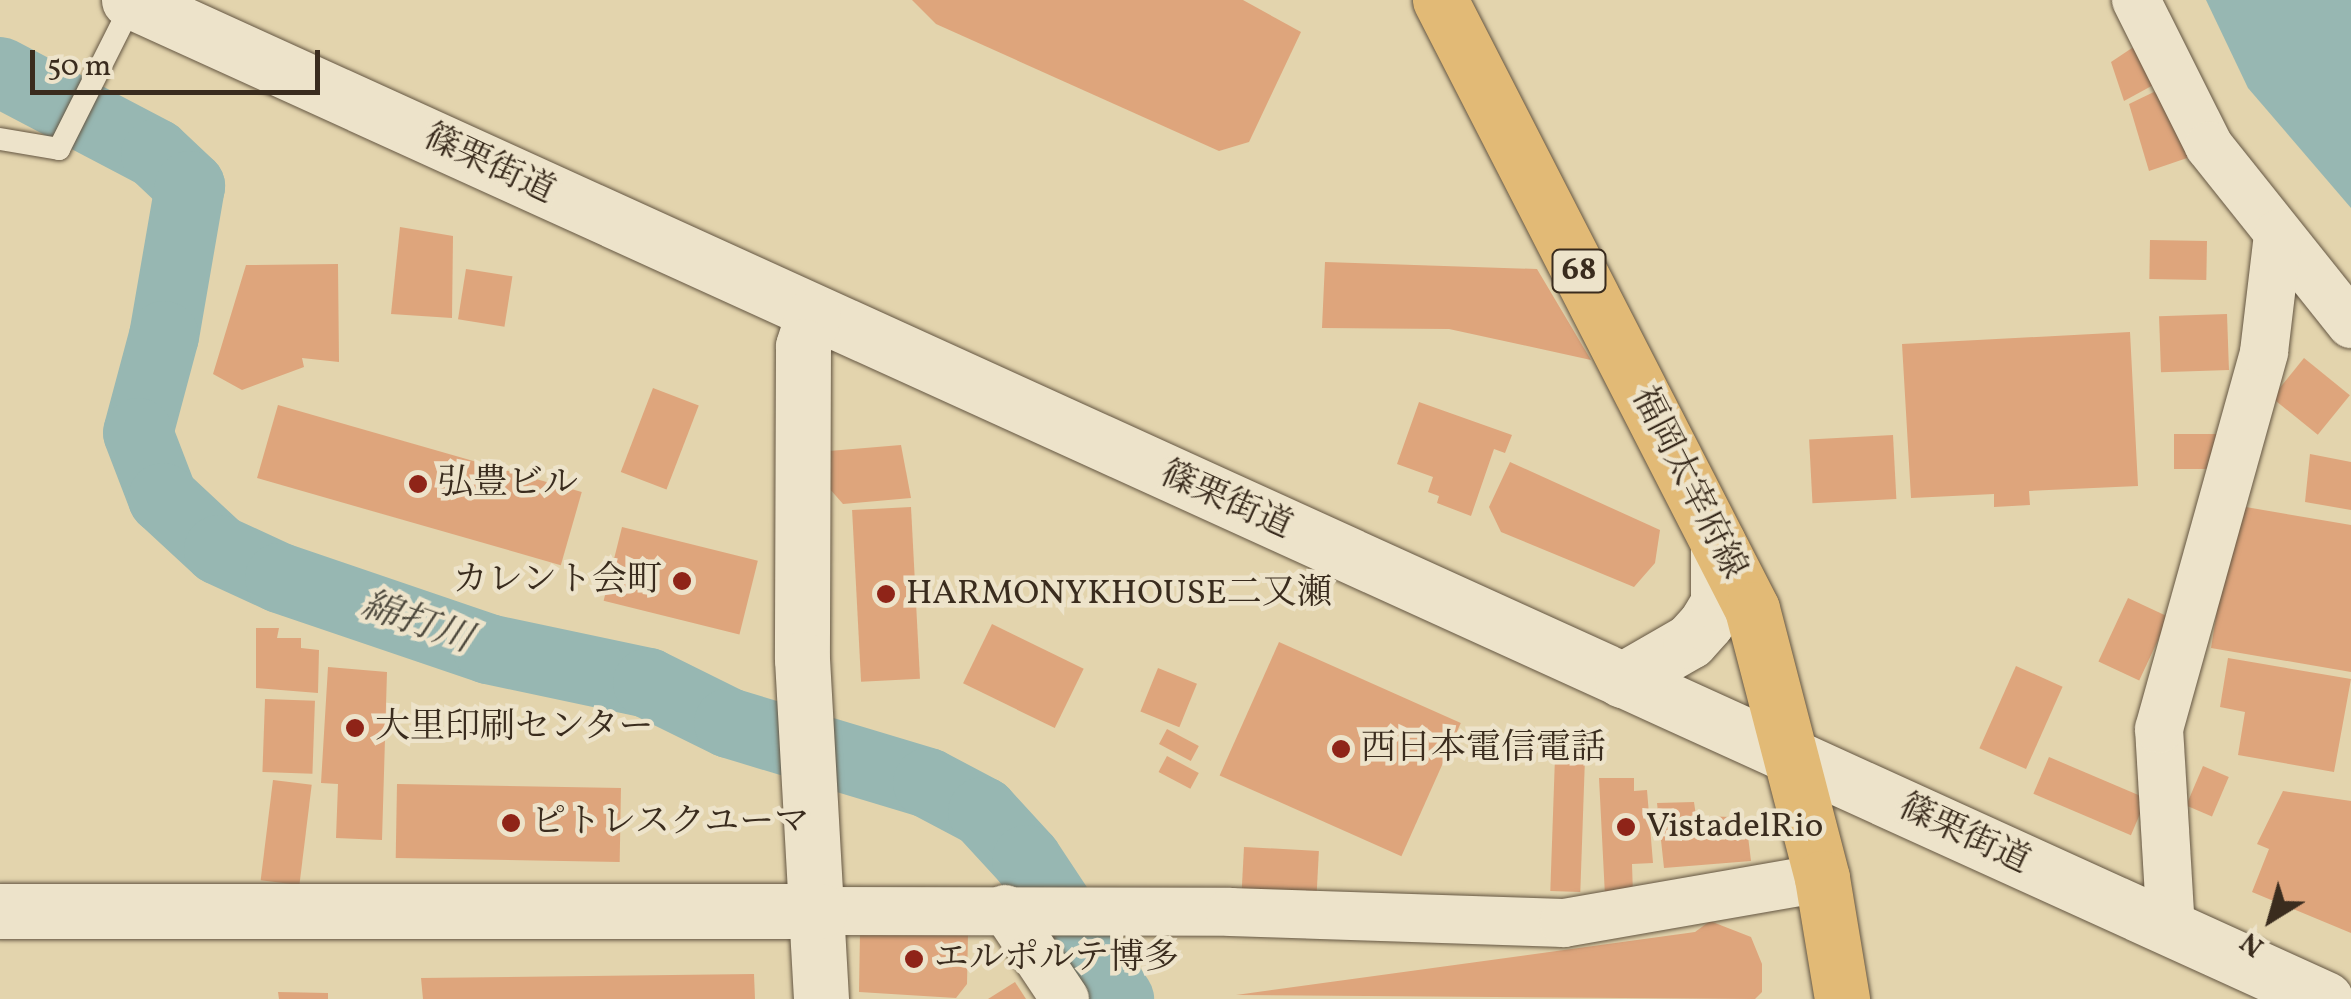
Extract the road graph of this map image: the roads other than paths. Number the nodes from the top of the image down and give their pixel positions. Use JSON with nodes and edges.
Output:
{"nodes":[{"id":1,"x":1440,"y":0,"type":"edge"},
{"id":2,"x":2136,"y":0,"type":"edge"},
{"id":3,"x":156,"y":6,"type":"edge"},
{"id":4,"x":0,"y":139,"type":"edge"},
{"id":5,"x":2278,"y":234,"type":"junction"},
{"id":6,"x":813,"y":315,"type":"junction"},
{"id":7,"x":2351,"y":324,"type":"edge"},
{"id":8,"x":1718,"y":543,"type":"junction"},
{"id":9,"x":1622,"y":680,"type":"junction"},
{"id":10,"x":1792,"y":757,"type":"junction"},
{"id":11,"x":1822,"y":878,"type":"junction"},
{"id":12,"x":1022,"y":910,"type":"junction"},
{"id":13,"x":0,"y":911,"type":"edge"},
{"id":14,"x":820,"y":911,"type":"junction"},
{"id":15,"x":2171,"y":930,"type":"junction"},
{"id":16,"x":821,"y":999,"type":"edge"},
{"id":17,"x":1065,"y":999,"type":"edge"},
{"id":18,"x":1842,"y":999,"type":"edge"},
{"id":19,"x":2324,"y":999,"type":"edge"}],
"edges":[{"from":1,"to":8,"type":"main road","name":"福岡太宰府線","number":"68"},
{"from":2,"to":5,"type":"street"},
{"from":3,"to":4,"type":"lane"},
{"from":3,"to":6,"type":"main road","name":"篠栗街道"},
{"from":5,"to":7,"type":"street"},
{"from":5,"to":15,"type":"street"},
{"from":6,"to":9,"type":"main road","name":"篠栗街道"},
{"from":6,"to":14,"type":"main road"},
{"from":8,"to":9,"type":"main road"},
{"from":8,"to":10,"type":"main road","name":"福岡太宰府線","number":"68"},
{"from":9,"to":10,"type":"main road","name":"篠栗街道"},
{"from":10,"to":11,"type":"main road","name":"福岡太宰府線","number":"68"},
{"from":10,"to":15,"type":"main road","name":"篠栗街道"},
{"from":11,"to":12,"type":"street"},
{"from":11,"to":18,"type":"main road","name":"福岡太宰府線","number":"68"},
{"from":12,"to":14,"type":"street"},
{"from":12,"to":17,"type":"street"},
{"from":13,"to":14,"type":"main road"},
{"from":14,"to":16,"type":"main road"},
{"from":15,"to":19,"type":"main road","name":"篠栗街道"}]}
